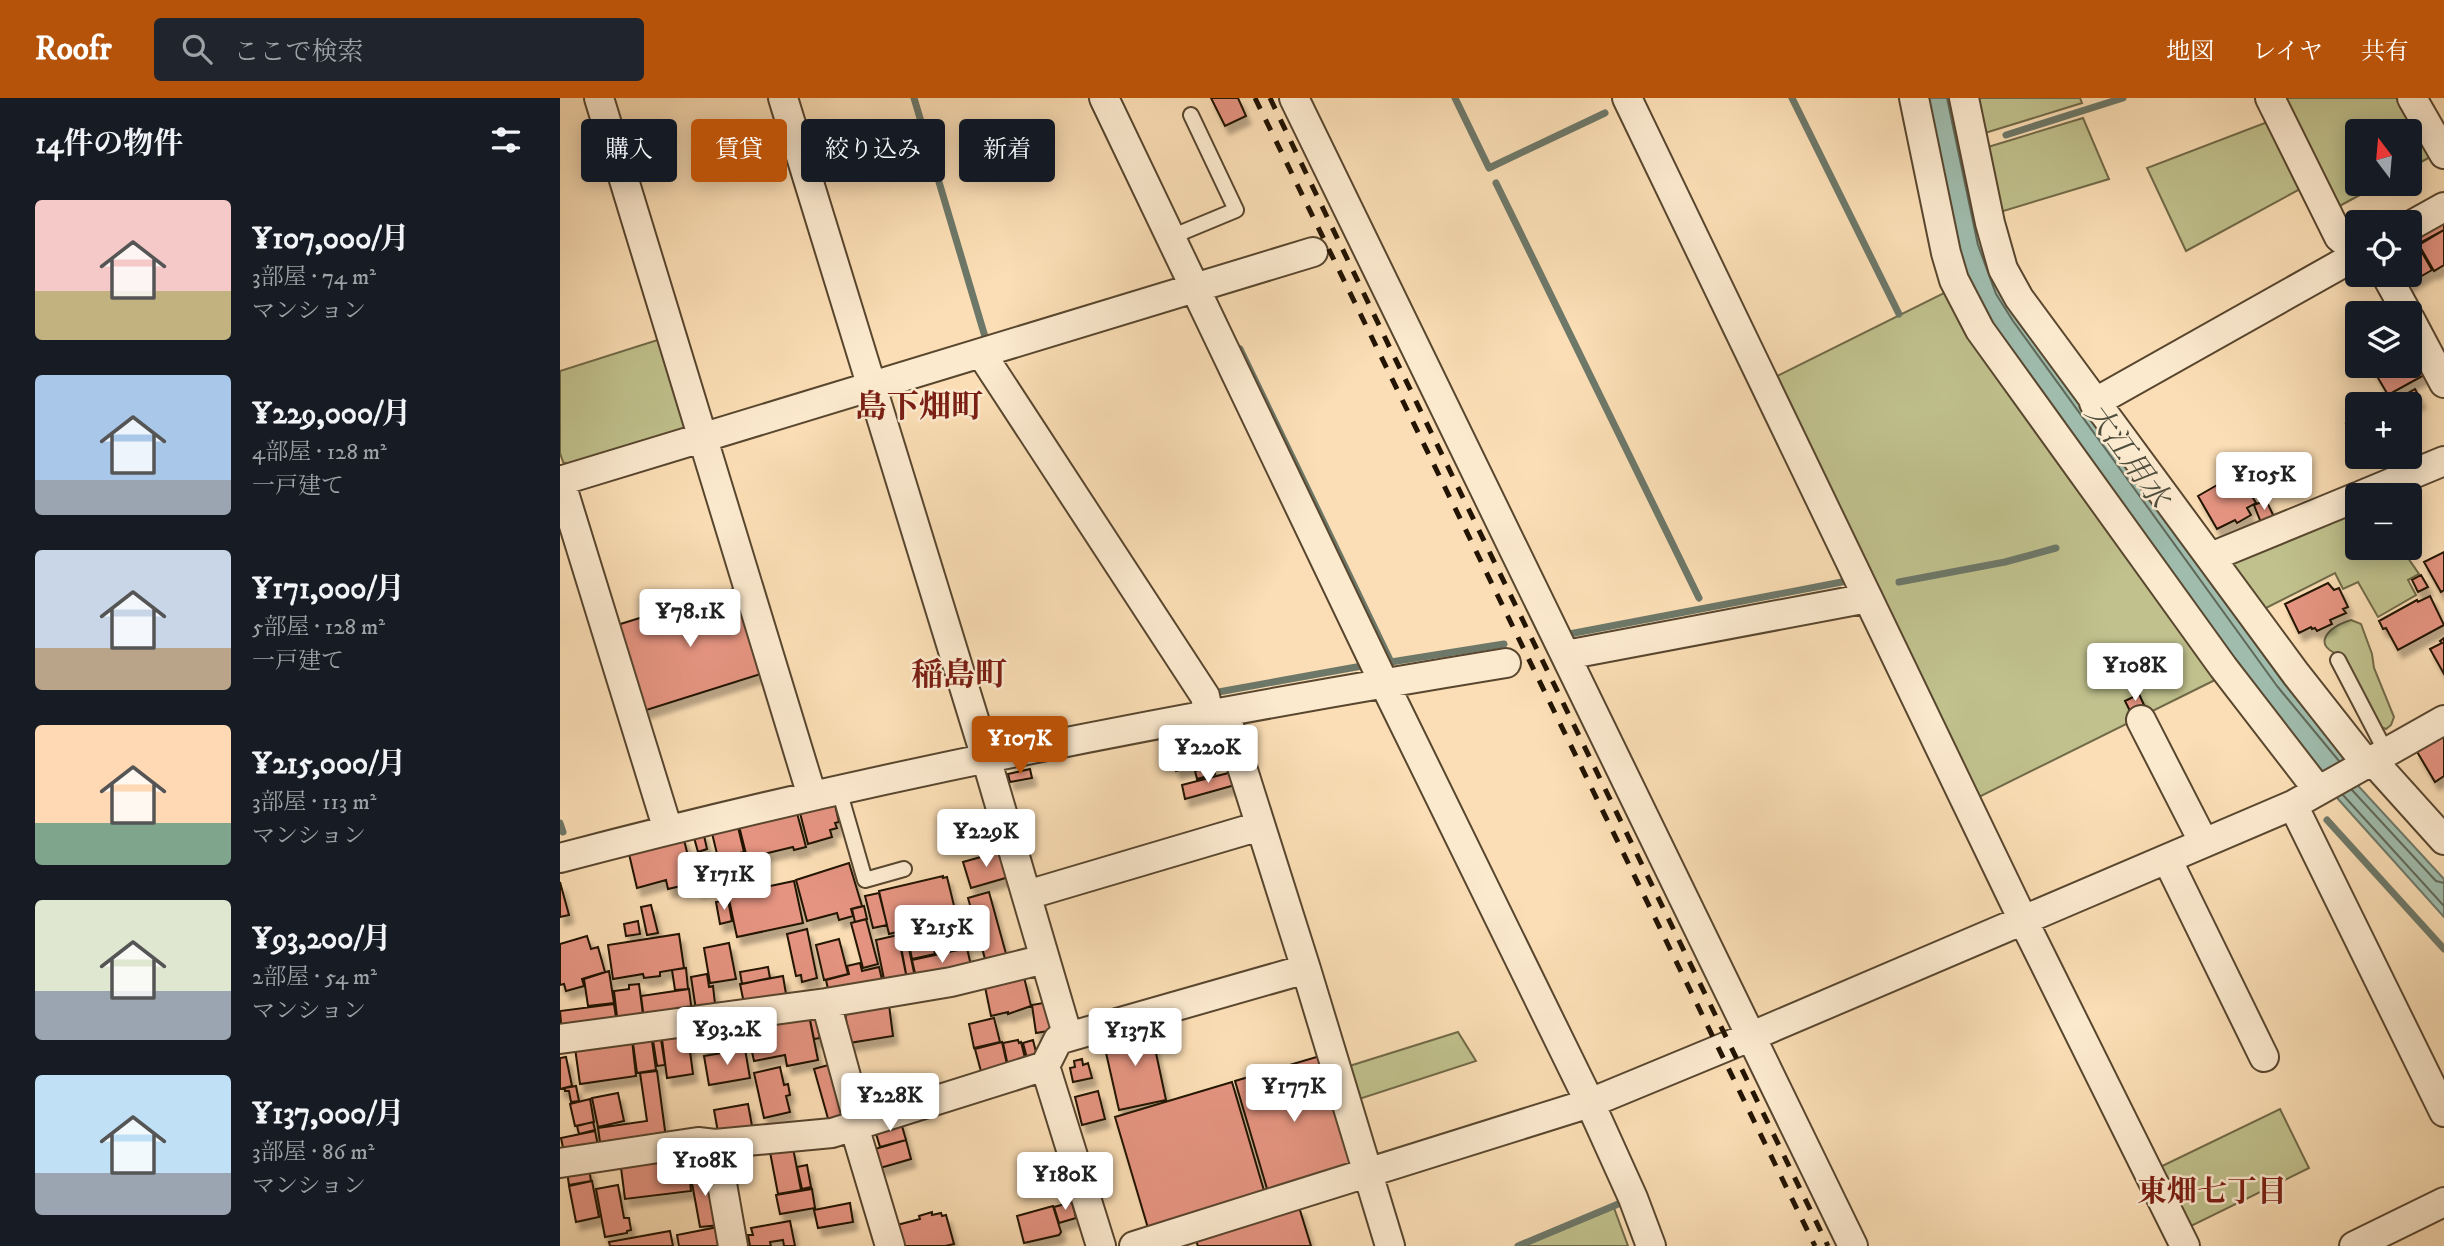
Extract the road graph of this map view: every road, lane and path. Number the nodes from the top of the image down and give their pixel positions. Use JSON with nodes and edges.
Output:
{"nodes":[{"id":1,"x":599,"y":98,"type":"edge"},
{"id":2,"x":783,"y":98,"type":"edge"},
{"id":3,"x":1104,"y":98,"type":"edge"},
{"id":4,"x":1294,"y":98,"type":"edge"},
{"id":5,"x":1627,"y":98,"type":"edge"},
{"id":6,"x":1914,"y":98,"type":"edge"},
{"id":7,"x":1964,"y":98,"type":"edge"},
{"id":8,"x":2270,"y":98,"type":"edge"},
{"id":9,"x":2412,"y":98,"type":"edge"},
{"id":10,"x":1191,"y":115,"type":"dead end"},
{"id":11,"x":2444,"y":154,"type":"edge"},
{"id":12,"x":2444,"y":207,"type":"edge"},
{"id":13,"x":2422,"y":219,"type":"edge"},
{"id":14,"x":1171,"y":237,"type":"junction"},
{"id":15,"x":2345,"y":242,"type":"edge"},
{"id":16,"x":1313,"y":252,"type":"dead end"},
{"id":17,"x":2345,"y":260,"type":"edge"},
{"id":18,"x":1195,"y":288,"type":"junction"},
{"id":19,"x":2422,"y":342,"type":"edge"},
{"id":20,"x":981,"y":353,"type":"junction"},
{"id":21,"x":2444,"y":383,"type":"edge"},
{"id":22,"x":872,"y":386,"type":"junction"},
{"id":23,"x":2094,"y":403,"type":"junction"},
{"id":24,"x":703,"y":438,"type":"junction"},
{"id":25,"x":2444,"y":461,"type":"edge"},
{"id":26,"x":560,"y":480,"type":"edge"},
{"id":27,"x":2391,"y":483,"type":"edge"},
{"id":28,"x":2345,"y":502,"type":"edge"},
{"id":29,"x":2211,"y":558,"type":"junction"},
{"id":30,"x":1868,"y":597,"type":"junction"},
{"id":31,"x":1566,"y":654,"type":"junction"},
{"id":32,"x":2337,"y":660,"type":"dead end"},
{"id":33,"x":1506,"y":663,"type":"dead end"},
{"id":34,"x":1384,"y":683,"type":"junction"},
{"id":35,"x":1215,"y":715,"type":"junction"},
{"id":36,"x":2141,"y":720,"type":"dead end"},
{"id":37,"x":2444,"y":720,"type":"edge"},
{"id":38,"x":986,"y":758,"type":"junction"},
{"id":39,"x":2371,"y":761,"type":"junction"},
{"id":40,"x":2321,"y":789,"type":"junction"},
{"id":41,"x":825,"y":793,"type":"junction"},
{"id":42,"x":2293,"y":805,"type":"junction"},
{"id":43,"x":1261,"y":826,"type":"junction"},
{"id":44,"x":668,"y":830,"type":"junction"},
{"id":45,"x":2444,"y":840,"type":"edge"},
{"id":46,"x":2204,"y":843,"type":"junction"},
{"id":47,"x":560,"y":858,"type":"edge"},
{"id":48,"x":2167,"y":859,"type":"junction"},
{"id":49,"x":904,"y":870,"type":"dead end"},
{"id":50,"x":1027,"y":895,"type":"junction"},
{"id":51,"x":2023,"y":920,"type":"junction"},
{"id":52,"x":1045,"y":959,"type":"junction"},
{"id":53,"x":1306,"y":969,"type":"junction"},
{"id":54,"x":826,"y":1003,"type":"junction"},
{"id":55,"x":1068,"y":1037,"type":"junction"},
{"id":56,"x":1752,"y":1037,"type":"junction"},
{"id":57,"x":560,"y":1039,"type":"edge"},
{"id":58,"x":2264,"y":1056,"type":"dead end"},
{"id":59,"x":1045,"y":1066,"type":"junction"},
{"id":60,"x":1590,"y":1103,"type":"junction"},
{"id":61,"x":2444,"y":1112,"type":"edge"},
{"id":62,"x":857,"y":1125,"type":"junction"},
{"id":63,"x":715,"y":1144,"type":"junction"},
{"id":64,"x":560,"y":1163,"type":"edge"},
{"id":65,"x":1367,"y":1174,"type":"junction"},
{"id":66,"x":2444,"y":1202,"type":"edge"},
{"id":67,"x":733,"y":1246,"type":"edge"},
{"id":68,"x":890,"y":1246,"type":"edge"},
{"id":69,"x":1101,"y":1246,"type":"edge"},
{"id":70,"x":1133,"y":1246,"type":"edge"},
{"id":71,"x":1390,"y":1246,"type":"edge"},
{"id":72,"x":1651,"y":1246,"type":"edge"},
{"id":73,"x":1853,"y":1246,"type":"edge"},
{"id":74,"x":2185,"y":1246,"type":"edge"},
{"id":75,"x":2354,"y":1246,"type":"edge"}],
"edges":[{"from":1,"to":24,"type":"street"},
{"from":2,"to":22,"type":"street"},
{"from":3,"to":14,"type":"street"},
{"from":4,"to":31,"type":"street"},
{"from":5,"to":30,"type":"street"},
{"from":6,"to":40,"type":"street"},
{"from":7,"to":23,"type":"street"},
{"from":8,"to":15,"type":"street"},
{"from":9,"to":11,"type":"street"},
{"from":10,"to":14,"type":"lane"},
{"from":12,"to":13,"type":"street"},
{"from":14,"to":18,"type":"street"},
{"from":16,"to":18,"type":"street"},
{"from":17,"to":23,"type":"street"},
{"from":18,"to":20,"type":"street"},
{"from":18,"to":34,"type":"street"},
{"from":19,"to":21,"type":"street"},
{"from":20,"to":22,"type":"street"},
{"from":20,"to":35,"type":"street"},
{"from":22,"to":24,"type":"street"},
{"from":22,"to":38,"type":"street"},
{"from":23,"to":29,"type":"street"},
{"from":24,"to":26,"type":"street"},
{"from":24,"to":41,"type":"street"},
{"from":25,"to":27,"type":"street"},
{"from":26,"to":44,"type":"street"},
{"from":28,"to":29,"type":"street"},
{"from":29,"to":39,"type":"street"},
{"from":30,"to":31,"type":"street"},
{"from":30,"to":51,"type":"street"},
{"from":31,"to":56,"type":"street"},
{"from":32,"to":39,"type":"lane"},
{"from":33,"to":34,"type":"street"},
{"from":34,"to":35,"type":"street"},
{"from":34,"to":60,"type":"street"},
{"from":35,"to":38,"type":"street"},
{"from":35,"to":43,"type":"street"},
{"from":36,"to":46,"type":"street"},
{"from":37,"to":39,"type":"street"},
{"from":38,"to":41,"type":"street"},
{"from":38,"to":50,"type":"street"},
{"from":39,"to":40,"type":"street"},
{"from":39,"to":45,"type":"street"},
{"from":40,"to":42,"type":"street"},
{"from":41,"to":44,"type":"street"},
{"from":41,"to":49,"type":"lane"},
{"from":42,"to":46,"type":"street"},
{"from":42,"to":61,"type":"street"},
{"from":43,"to":50,"type":"street"},
{"from":43,"to":53,"type":"street"},
{"from":44,"to":47,"type":"street"},
{"from":46,"to":48,"type":"street"},
{"from":48,"to":51,"type":"street"},
{"from":48,"to":58,"type":"street"},
{"from":50,"to":52,"type":"street"},
{"from":51,"to":56,"type":"street"},
{"from":51,"to":74,"type":"street"},
{"from":52,"to":54,"type":"street"},
{"from":52,"to":55,"type":"street"},
{"from":53,"to":55,"type":"street"},
{"from":53,"to":65,"type":"street"},
{"from":54,"to":57,"type":"street"},
{"from":54,"to":62,"type":"street"},
{"from":55,"to":59,"type":"street"},
{"from":56,"to":60,"type":"street"},
{"from":56,"to":73,"type":"street"},
{"from":59,"to":62,"type":"street"},
{"from":59,"to":69,"type":"street"},
{"from":60,"to":65,"type":"street"},
{"from":60,"to":72,"type":"street"},
{"from":62,"to":63,"type":"street"},
{"from":62,"to":68,"type":"street"},
{"from":63,"to":64,"type":"street"},
{"from":63,"to":67,"type":"street"},
{"from":65,"to":70,"type":"street"},
{"from":65,"to":71,"type":"street"},
{"from":66,"to":75,"type":"street"}]}
